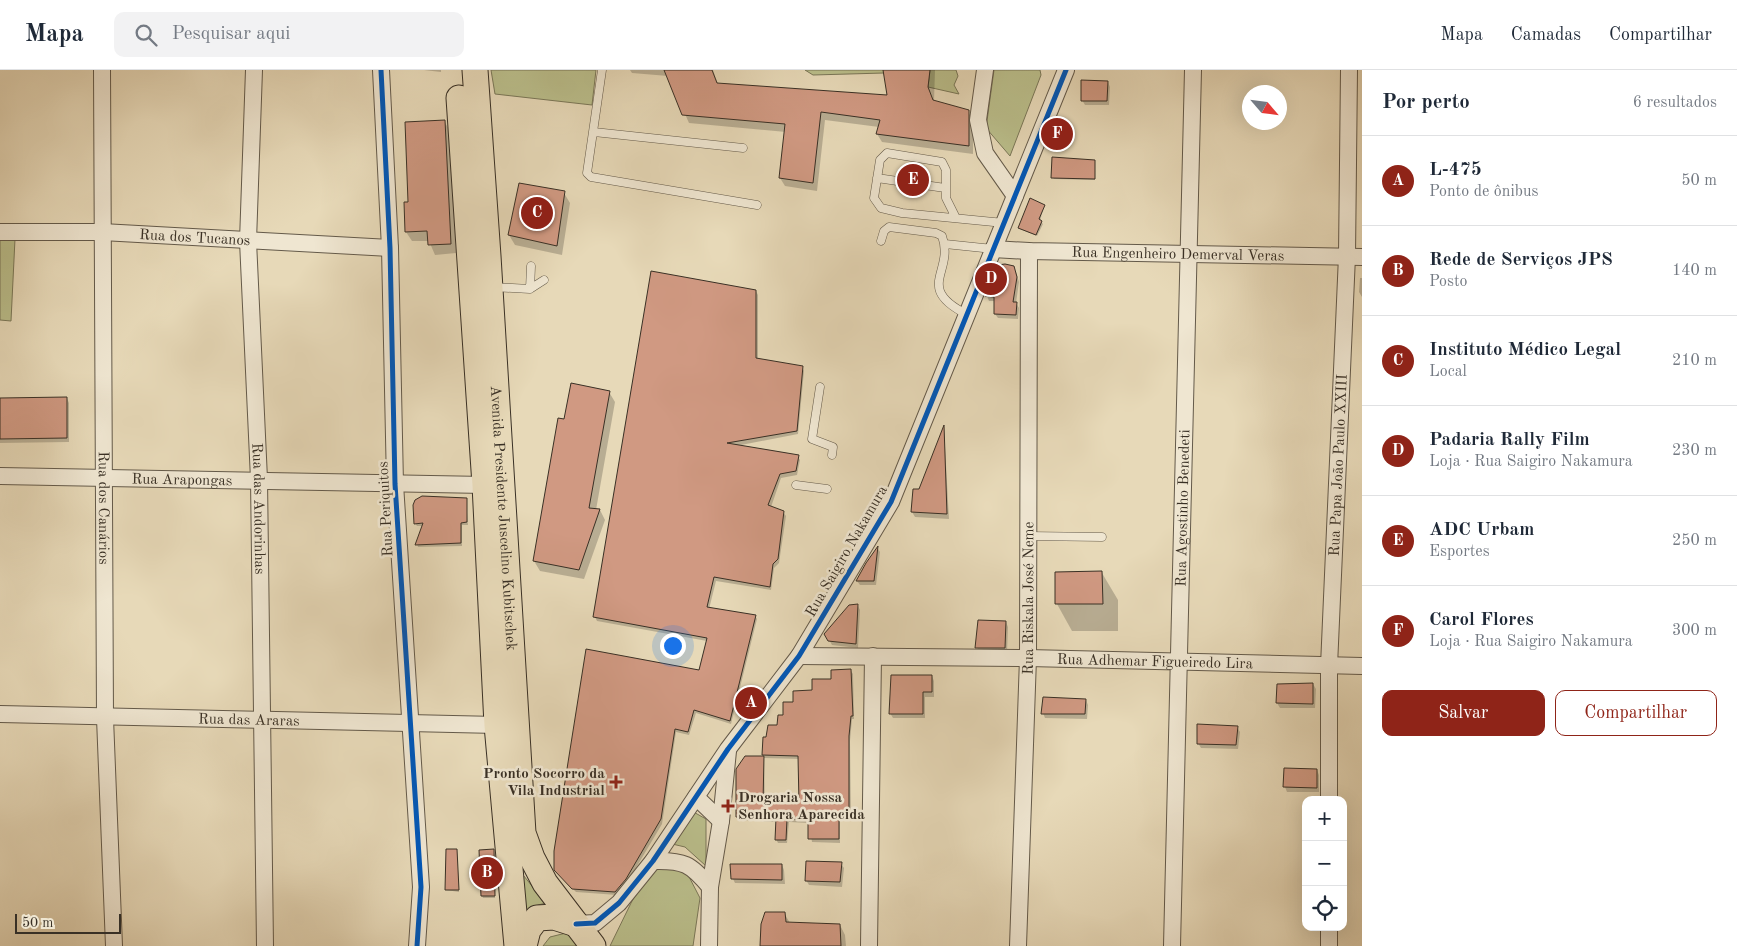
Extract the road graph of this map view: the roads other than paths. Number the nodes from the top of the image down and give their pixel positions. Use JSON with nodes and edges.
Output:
{"nodes":[{"id":1,"x":102,"y":70,"type":"edge"},
{"id":2,"x":254,"y":70,"type":"edge"},
{"id":3,"x":381,"y":70,"type":"edge"},
{"id":4,"x":458,"y":70,"type":"edge"},
{"id":5,"x":474,"y":70,"type":"edge"},
{"id":6,"x":602,"y":70,"type":"edge"},
{"id":7,"x":985,"y":70,"type":"edge"},
{"id":8,"x":1066,"y":70,"type":"edge"},
{"id":9,"x":1193,"y":70,"type":"edge"},
{"id":10,"x":1349,"y":70,"type":"edge"},
{"id":11,"x":594,"y":132,"type":"junction"},
{"id":12,"x":744,"y":148,"type":"dead end"},
{"id":13,"x":877,"y":178,"type":"junction"},
{"id":14,"x":945,"y":188,"type":"junction"},
{"id":15,"x":1015,"y":196,"type":"junction"},
{"id":16,"x":757,"y":204,"type":"dead end"},
{"id":17,"x":956,"y":218,"type":"junction"},
{"id":18,"x":1004,"y":223,"type":"junction"},
{"id":19,"x":0,"y":232,"type":"edge"},
{"id":20,"x":102,"y":232,"type":"junction"},
{"id":21,"x":248,"y":241,"type":"junction"},
{"id":22,"x":881,"y":241,"type":"dead end"},
{"id":23,"x":945,"y":244,"type":"junction"},
{"id":24,"x":390,"y":248,"type":"junction"},
{"id":25,"x":993,"y":248,"type":"junction"},
{"id":26,"x":1029,"y":251,"type":"junction"},
{"id":27,"x":1189,"y":253,"type":"junction"},
{"id":28,"x":1355,"y":256,"type":"edge"},
{"id":29,"x":531,"y":266,"type":"dead end"},
{"id":30,"x":544,"y":280,"type":"dead end"},
{"id":31,"x":490,"y":287,"type":"junction"},
{"id":32,"x":530,"y":289,"type":"junction"},
{"id":33,"x":966,"y":314,"type":"junction"},
{"id":34,"x":820,"y":388,"type":"dead end"},
{"id":35,"x":832,"y":455,"type":"dead end"},
{"id":36,"x":0,"y":476,"type":"edge"},
{"id":37,"x":102,"y":478,"type":"junction"},
{"id":38,"x":259,"y":479,"type":"junction"},
{"id":39,"x":395,"y":484,"type":"junction"},
{"id":40,"x":485,"y":485,"type":"junction"},
{"id":41,"x":796,"y":485,"type":"dead end"},
{"id":42,"x":827,"y":489,"type":"dead end"},
{"id":43,"x":1028,"y":536,"type":"junction"},
{"id":44,"x":1102,"y":537,"type":"dead end"},
{"id":45,"x":799,"y":656,"type":"junction"},
{"id":46,"x":873,"y":656,"type":"junction"},
{"id":47,"x":1028,"y":658,"type":"junction"},
{"id":48,"x":1178,"y":662,"type":"junction"},
{"id":49,"x":1329,"y":666,"type":"junction"},
{"id":50,"x":1362,"y":666,"type":"edge"},
{"id":51,"x":0,"y":714,"type":"edge"},
{"id":52,"x":105,"y":718,"type":"junction"},
{"id":53,"x":261,"y":722,"type":"junction"},
{"id":54,"x":412,"y":724,"type":"junction"},
{"id":55,"x":497,"y":725,"type":"junction"},
{"id":56,"x":728,"y":749,"type":"junction"},
{"id":57,"x":1329,"y":796,"type":"edge"},
{"id":58,"x":696,"y":797,"type":"junction"},
{"id":59,"x":721,"y":821,"type":"junction"},
{"id":60,"x":653,"y":861,"type":"junction"},
{"id":61,"x":710,"y":887,"type":"junction"},
{"id":62,"x":576,"y":924,"type":"junction"},
{"id":63,"x":1329,"y":931,"type":"edge"},
{"id":64,"x":114,"y":946,"type":"edge"},
{"id":65,"x":265,"y":946,"type":"edge"},
{"id":66,"x":417,"y":946,"type":"edge"},
{"id":67,"x":517,"y":946,"type":"edge"},
{"id":68,"x":524,"y":946,"type":"edge"},
{"id":69,"x":593,"y":946,"type":"edge"},
{"id":70,"x":709,"y":946,"type":"edge"},
{"id":71,"x":869,"y":946,"type":"edge"},
{"id":72,"x":1018,"y":946,"type":"edge"},
{"id":73,"x":1172,"y":946,"type":"edge"},
{"id":74,"x":1329,"y":946,"type":"edge"}],
"edges":[{"from":1,"to":20,"type":"street","name":"Rua dos Canários"},
{"from":2,"to":21,"type":"street","name":"Rua das Andorinhas"},
{"from":3,"to":24,"type":"street","name":"Rua Periquitos"},
{"from":4,"to":40,"type":"main road","name":"Avenida Presidente Juscelino Kubitschek"},
{"from":5,"to":31,"type":"main road","name":"Avenida Presidente Juscelino Kubitschek"},
{"from":6,"to":11,"type":"lane"},
{"from":7,"to":15,"type":"street"},
{"from":8,"to":15,"type":"street","name":"Rua Saigiro Nakamura"},
{"from":9,"to":27,"type":"street","name":"Rua Agostinho Benedeti"},
{"from":10,"to":28,"type":"street","name":"Rua Papa João Paulo XXIII"},
{"from":11,"to":12,"type":"lane"},
{"from":11,"to":16,"type":"lane"},
{"from":13,"to":14,"type":"lane"},
{"from":13,"to":14,"type":"lane"},
{"from":13,"to":17,"type":"lane"},
{"from":14,"to":17,"type":"lane"},
{"from":15,"to":18,"type":"street","name":"Rua Saigiro Nakamura"},
{"from":17,"to":18,"type":"lane"},
{"from":18,"to":25,"type":"street","name":"Rua Saigiro Nakamura"},
{"from":19,"to":20,"type":"street","name":"Rua dos Tucanos"},
{"from":20,"to":21,"type":"street","name":"Rua dos Tucanos"},
{"from":20,"to":37,"type":"street","name":"Rua dos Canários"},
{"from":21,"to":24,"type":"street","name":"Rua dos Tucanos"},
{"from":21,"to":38,"type":"street","name":"Rua das Andorinhas"},
{"from":22,"to":23,"type":"lane"},
{"from":23,"to":25,"type":"lane"},
{"from":23,"to":33,"type":"lane"},
{"from":24,"to":39,"type":"street","name":"Rua Periquitos"},
{"from":25,"to":26,"type":"street","name":"Rua Engenheiro Demerval Veras"},
{"from":25,"to":33,"type":"street","name":"Rua Saigiro Nakamura"},
{"from":26,"to":27,"type":"street","name":"Rua Engenheiro Demerval Veras"},
{"from":26,"to":43,"type":"street","name":"Rua Riskala José Neme"},
{"from":27,"to":28,"type":"street","name":"Rua Engenheiro Demerval Veras"},
{"from":27,"to":48,"type":"street","name":"Rua Agostinho Benedeti"},
{"from":28,"to":49,"type":"street","name":"Rua Papa João Paulo XXIII"},
{"from":29,"to":32,"type":"lane"},
{"from":30,"to":32,"type":"lane"},
{"from":31,"to":32,"type":"lane"},
{"from":31,"to":62,"type":"main road","name":"Avenida Presidente Juscelino Kubitschek"},
{"from":33,"to":45,"type":"street","name":"Rua Saigiro Nakamura"},
{"from":34,"to":35,"type":"lane"},
{"from":36,"to":37,"type":"street","name":"Rua Arapongas"},
{"from":37,"to":38,"type":"street","name":"Rua Arapongas"},
{"from":37,"to":52,"type":"street","name":"Rua dos Canários"},
{"from":38,"to":39,"type":"street","name":"Rua Arapongas"},
{"from":38,"to":53,"type":"street","name":"Rua das Andorinhas"},
{"from":39,"to":40,"type":"street","name":"Rua Arapongas"},
{"from":39,"to":54,"type":"street","name":"Rua Periquitos"},
{"from":40,"to":55,"type":"main road","name":"Avenida Presidente Juscelino Kubitschek"},
{"from":41,"to":42,"type":"lane"},
{"from":43,"to":44,"type":"lane"},
{"from":43,"to":47,"type":"street","name":"Rua Riskala José Neme"},
{"from":45,"to":46,"type":"street","name":"Rua Adhemar Figueiredo Lira"},
{"from":45,"to":56,"type":"street","name":"Rua Saigiro Nakamura"},
{"from":46,"to":47,"type":"street","name":"Rua Adhemar Figueiredo Lira"},
{"from":46,"to":71,"type":"street"},
{"from":47,"to":48,"type":"street","name":"Rua Adhemar Figueiredo Lira"},
{"from":47,"to":72,"type":"street","name":"Rua Riskala José Neme"},
{"from":48,"to":49,"type":"street","name":"Rua Adhemar Figueiredo Lira"},
{"from":48,"to":73,"type":"street","name":"Rua Agostinho Benedeti"},
{"from":49,"to":50,"type":"street","name":"Rua Adhemar Figueiredo Lira"},
{"from":49,"to":57,"type":"street","name":"Rua Papa João Paulo XXIII"},
{"from":51,"to":52,"type":"street","name":"Rua das Araras"},
{"from":52,"to":53,"type":"street","name":"Rua das Araras"},
{"from":52,"to":64,"type":"street","name":"Rua dos Canários"},
{"from":53,"to":54,"type":"street","name":"Rua das Araras"},
{"from":53,"to":65,"type":"street","name":"Rua das Andorinhas"},
{"from":54,"to":55,"type":"street","name":"Rua das Araras"},
{"from":54,"to":66,"type":"street","name":"Rua Periquitos"},
{"from":55,"to":67,"type":"main road","name":"Avenida Presidente Juscelino Kubitschek"},
{"from":56,"to":58,"type":"street","name":"Rua Saigiro Nakamura"},
{"from":56,"to":59,"type":"street"},
{"from":58,"to":59,"type":"street"},
{"from":58,"to":60,"type":"street","name":"Rua Saigiro Nakamura"},
{"from":59,"to":61,"type":"street"},
{"from":60,"to":61,"type":"street"},
{"from":60,"to":62,"type":"street","name":"Rua Saigiro Nakamura"},
{"from":61,"to":70,"type":"street"},
{"from":62,"to":68,"type":"main road"},
{"from":62,"to":69,"type":"main road","name":"Avenida Presidente Juscelino Kubitschek"},
{"from":63,"to":74,"type":"street"}]}
